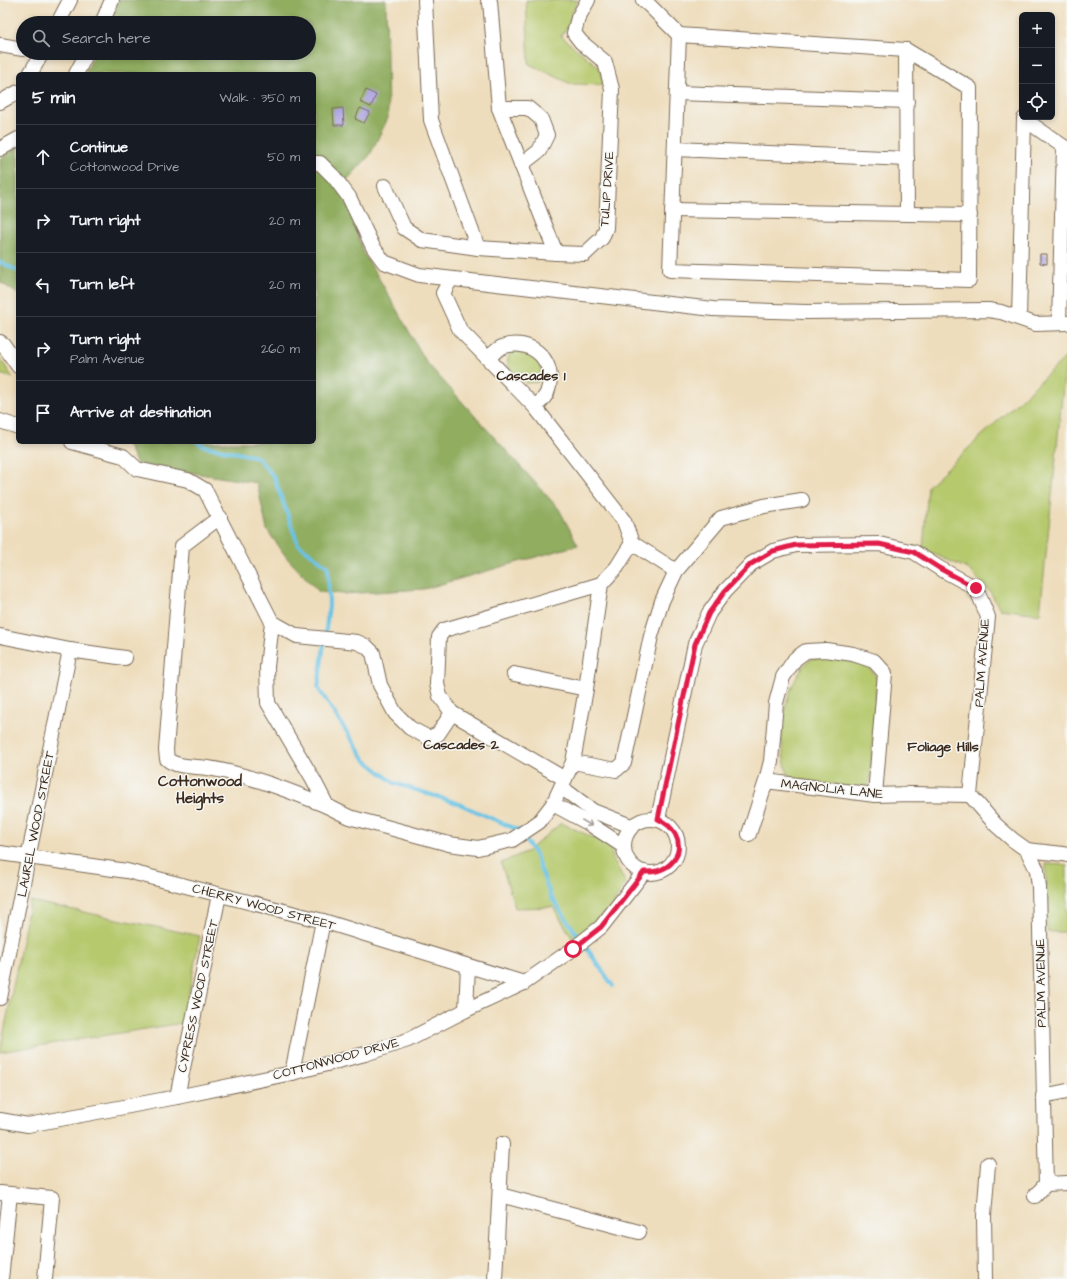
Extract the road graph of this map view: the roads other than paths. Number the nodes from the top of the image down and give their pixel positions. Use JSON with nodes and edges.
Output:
{"nodes":[{"id":1,"x":70,"y":0,"type":"edge"},
{"id":2,"x":112,"y":0,"type":"edge"},
{"id":3,"x":425,"y":0,"type":"edge"},
{"id":4,"x":488,"y":0,"type":"edge"},
{"id":5,"x":588,"y":0,"type":"edge"},
{"id":6,"x":643,"y":0,"type":"edge"},
{"id":7,"x":62,"y":16,"type":"edge"},
{"id":8,"x":105,"y":16,"type":"edge"},
{"id":9,"x":679,"y":35,"type":"junction"},
{"id":10,"x":0,"y":45,"type":"edge"},
{"id":11,"x":16,"y":48,"type":"edge"},
{"id":12,"x":906,"y":50,"type":"junction"},
{"id":13,"x":38,"y":60,"type":"edge"},
{"id":14,"x":84,"y":60,"type":"edge"},
{"id":15,"x":31,"y":72,"type":"edge"},
{"id":16,"x":77,"y":72,"type":"edge"},
{"id":17,"x":16,"y":93,"type":"edge"},
{"id":18,"x":677,"y":93,"type":"junction"},
{"id":19,"x":907,"y":101,"type":"junction"},
{"id":20,"x":0,"y":102,"type":"edge"},
{"id":21,"x":499,"y":108,"type":"junction"},
{"id":22,"x":16,"y":140,"type":"edge"},
{"id":23,"x":1065,"y":148,"type":"edge"},
{"id":24,"x":0,"y":149,"type":"edge"},
{"id":25,"x":675,"y":149,"type":"junction"},
{"id":26,"x":907,"y":159,"type":"junction"},
{"id":27,"x":316,"y":163,"type":"edge"},
{"id":28,"x":521,"y":165,"type":"junction"},
{"id":29,"x":385,"y":186,"type":"dead end"},
{"id":30,"x":672,"y":210,"type":"junction"},
{"id":31,"x":908,"y":214,"type":"junction"},
{"id":32,"x":970,"y":215,"type":"junction"},
{"id":33,"x":478,"y":248,"type":"junction"},
{"id":34,"x":556,"y":253,"type":"junction"},
{"id":35,"x":451,"y":279,"type":"junction"},
{"id":36,"x":1019,"y":318,"type":"junction"},
{"id":37,"x":1063,"y":323,"type":"edge"},
{"id":38,"x":0,"y":342,"type":"edge"},
{"id":39,"x":488,"y":358,"type":"junction"},
{"id":40,"x":16,"y":363,"type":"edge"},
{"id":41,"x":535,"y":407,"type":"junction"},
{"id":42,"x":0,"y":422,"type":"edge"},
{"id":43,"x":16,"y":426,"type":"edge"},
{"id":44,"x":79,"y":444,"type":"edge"},
{"id":45,"x":802,"y":500,"type":"dead end"},
{"id":46,"x":220,"y":517,"type":"junction"},
{"id":47,"x":632,"y":543,"type":"junction"},
{"id":48,"x":676,"y":570,"type":"junction"},
{"id":49,"x":601,"y":584,"type":"junction"},
{"id":50,"x":272,"y":622,"type":"junction"},
{"id":51,"x":0,"y":636,"type":"edge"},
{"id":52,"x":70,"y":650,"type":"junction"},
{"id":53,"x":125,"y":658,"type":"dead end"},
{"id":54,"x":514,"y":674,"type":"dead end"},
{"id":55,"x":586,"y":689,"type":"junction"},
{"id":56,"x":452,"y":713,"type":"junction"},
{"id":57,"x":573,"y":762,"type":"junction"},
{"id":58,"x":766,"y":781,"type":"junction"},
{"id":59,"x":563,"y":783,"type":"junction"},
{"id":60,"x":970,"y":795,"type":"junction"},
{"id":61,"x":875,"y":796,"type":"junction"},
{"id":62,"x":553,"y":804,"type":"junction"},
{"id":63,"x":327,"y":806,"type":"junction"},
{"id":64,"x":658,"y":819,"type":"junction"},
{"id":65,"x":631,"y":826,"type":"junction"},
{"id":66,"x":749,"y":834,"type":"dead end"},
{"id":67,"x":623,"y":846,"type":"junction"},
{"id":68,"x":1027,"y":850,"type":"junction"},
{"id":69,"x":0,"y":853,"type":"edge"},
{"id":70,"x":1067,"y":855,"type":"edge"},
{"id":71,"x":30,"y":857,"type":"junction"},
{"id":72,"x":644,"y":872,"type":"junction"},
{"id":73,"x":219,"y":895,"type":"junction"},
{"id":74,"x":322,"y":921,"type":"junction"},
{"id":75,"x":468,"y":966,"type":"junction"},
{"id":76,"x":524,"y":983,"type":"junction"},
{"id":77,"x":0,"y":998,"type":"edge"},
{"id":78,"x":466,"y":1010,"type":"junction"},
{"id":79,"x":292,"y":1073,"type":"junction"},
{"id":80,"x":1067,"y":1091,"type":"edge"},
{"id":81,"x":1043,"y":1096,"type":"junction"},
{"id":82,"x":177,"y":1097,"type":"junction"},
{"id":83,"x":0,"y":1120,"type":"edge"},
{"id":84,"x":502,"y":1144,"type":"dead end"},
{"id":85,"x":988,"y":1164,"type":"dead end"},
{"id":86,"x":1046,"y":1184,"type":"junction"},
{"id":87,"x":1067,"y":1184,"type":"edge"},
{"id":88,"x":5,"y":1193,"type":"edge"},
{"id":89,"x":500,"y":1195,"type":"junction"},
{"id":90,"x":1035,"y":1196,"type":"dead end"},
{"id":91,"x":639,"y":1232,"type":"dead end"},
{"id":92,"x":1,"y":1279,"type":"edge"},
{"id":93,"x":45,"y":1279,"type":"edge"},
{"id":94,"x":495,"y":1279,"type":"edge"},
{"id":95,"x":985,"y":1279,"type":"edge"}],
"edges":[{"from":1,"to":7,"type":"street"},
{"from":2,"to":8,"type":"street"},
{"from":3,"to":33,"type":"street"},
{"from":4,"to":21,"type":"street"},
{"from":5,"to":34,"type":"street","name":"TULIP DRIVE"},
{"from":6,"to":9,"type":"street"},
{"from":9,"to":12,"type":"street"},
{"from":9,"to":18,"type":"street"},
{"from":10,"to":11,"type":"street"},
{"from":12,"to":19,"type":"street"},
{"from":12,"to":32,"type":"street"},
{"from":13,"to":15,"type":"street"},
{"from":14,"to":16,"type":"street"},
{"from":17,"to":20,"type":"street"},
{"from":18,"to":19,"type":"street"},
{"from":18,"to":25,"type":"street"},
{"from":19,"to":26,"type":"street"},
{"from":21,"to":28,"type":"street"},
{"from":21,"to":28,"type":"street"},
{"from":22,"to":24,"type":"street"},
{"from":23,"to":36,"type":"street"},
{"from":23,"to":37,"type":"street"},
{"from":25,"to":26,"type":"street"},
{"from":25,"to":30,"type":"street"},
{"from":26,"to":31,"type":"street"},
{"from":27,"to":35,"type":"street"},
{"from":28,"to":34,"type":"street"},
{"from":29,"to":33,"type":"street","name":"TULIP DRIVE"},
{"from":30,"to":31,"type":"street"},
{"from":30,"to":32,"type":"street"},
{"from":31,"to":32,"type":"street"},
{"from":33,"to":34,"type":"street","name":"TULIP DRIVE"},
{"from":35,"to":36,"type":"street"},
{"from":35,"to":39,"type":"street"},
{"from":36,"to":37,"type":"street"},
{"from":38,"to":40,"type":"street"},
{"from":39,"to":41,"type":"street"},
{"from":39,"to":41,"type":"street"},
{"from":41,"to":47,"type":"street"},
{"from":42,"to":43,"type":"street"},
{"from":44,"to":46,"type":"street"},
{"from":45,"to":48,"type":"street"},
{"from":46,"to":50,"type":"street"},
{"from":46,"to":63,"type":"street"},
{"from":47,"to":48,"type":"street"},
{"from":47,"to":49,"type":"street"},
{"from":48,"to":57,"type":"street"},
{"from":49,"to":55,"type":"street"},
{"from":49,"to":56,"type":"street"},
{"from":50,"to":56,"type":"street"},
{"from":50,"to":63,"type":"street"},
{"from":51,"to":52,"type":"street"},
{"from":52,"to":53,"type":"street"},
{"from":52,"to":71,"type":"street","name":"LAUREL WOOD STREET"},
{"from":54,"to":55,"type":"street"},
{"from":55,"to":57,"type":"street"},
{"from":56,"to":59,"type":"street"},
{"from":57,"to":59,"type":"street"},
{"from":58,"to":61,"type":"street","name":"MAGNOLIA LANE"},
{"from":58,"to":61,"type":"street"},
{"from":58,"to":66,"type":"street"},
{"from":59,"to":62,"type":"street"},
{"from":59,"to":65,"type":"street"},
{"from":60,"to":61,"type":"street","name":"MAGNOLIA LANE"},
{"from":60,"to":64,"type":"street","name":"PALM AVENUE"},
{"from":60,"to":68,"type":"street","name":"PALM AVENUE"},
{"from":62,"to":63,"type":"street"},
{"from":62,"to":67,"type":"street","one_way":true},
{"from":64,"to":65,"type":"street"},
{"from":64,"to":72,"type":"street"},
{"from":65,"to":67,"type":"street"},
{"from":67,"to":72,"type":"street"},
{"from":68,"to":70,"type":"street"},
{"from":68,"to":81,"type":"street","name":"PALM AVENUE"},
{"from":69,"to":71,"type":"street","name":"CHERRY WOOD STREET"},
{"from":71,"to":73,"type":"street","name":"CHERRY WOOD STREET"},
{"from":71,"to":77,"type":"street","name":"LAUREL WOOD STREET"},
{"from":72,"to":76,"type":"street","name":"COTTONWOOD DRIVE"},
{"from":73,"to":74,"type":"street","name":"CHERRY WOOD STREET"},
{"from":73,"to":82,"type":"street","name":"CYPRESS WOOD STREET"},
{"from":74,"to":75,"type":"street","name":"CHERRY WOOD STREET"},
{"from":74,"to":79,"type":"street"},
{"from":75,"to":76,"type":"street","name":"CHERRY WOOD STREET"},
{"from":75,"to":78,"type":"street"},
{"from":76,"to":78,"type":"street","name":"COTTONWOOD DRIVE"},
{"from":78,"to":79,"type":"street","name":"COTTONWOOD DRIVE"},
{"from":79,"to":82,"type":"street","name":"COTTONWOOD DRIVE"},
{"from":80,"to":81,"type":"street"},
{"from":81,"to":86,"type":"street","name":"PALM AVENUE"},
{"from":82,"to":83,"type":"street","name":"COTTONWOOD DRIVE"},
{"from":84,"to":89,"type":"street"},
{"from":85,"to":95,"type":"street"},
{"from":86,"to":87,"type":"street"},
{"from":86,"to":90,"type":"street"},
{"from":88,"to":92,"type":"street"},
{"from":88,"to":93,"type":"street"},
{"from":89,"to":91,"type":"street"},
{"from":89,"to":94,"type":"street"}]}
